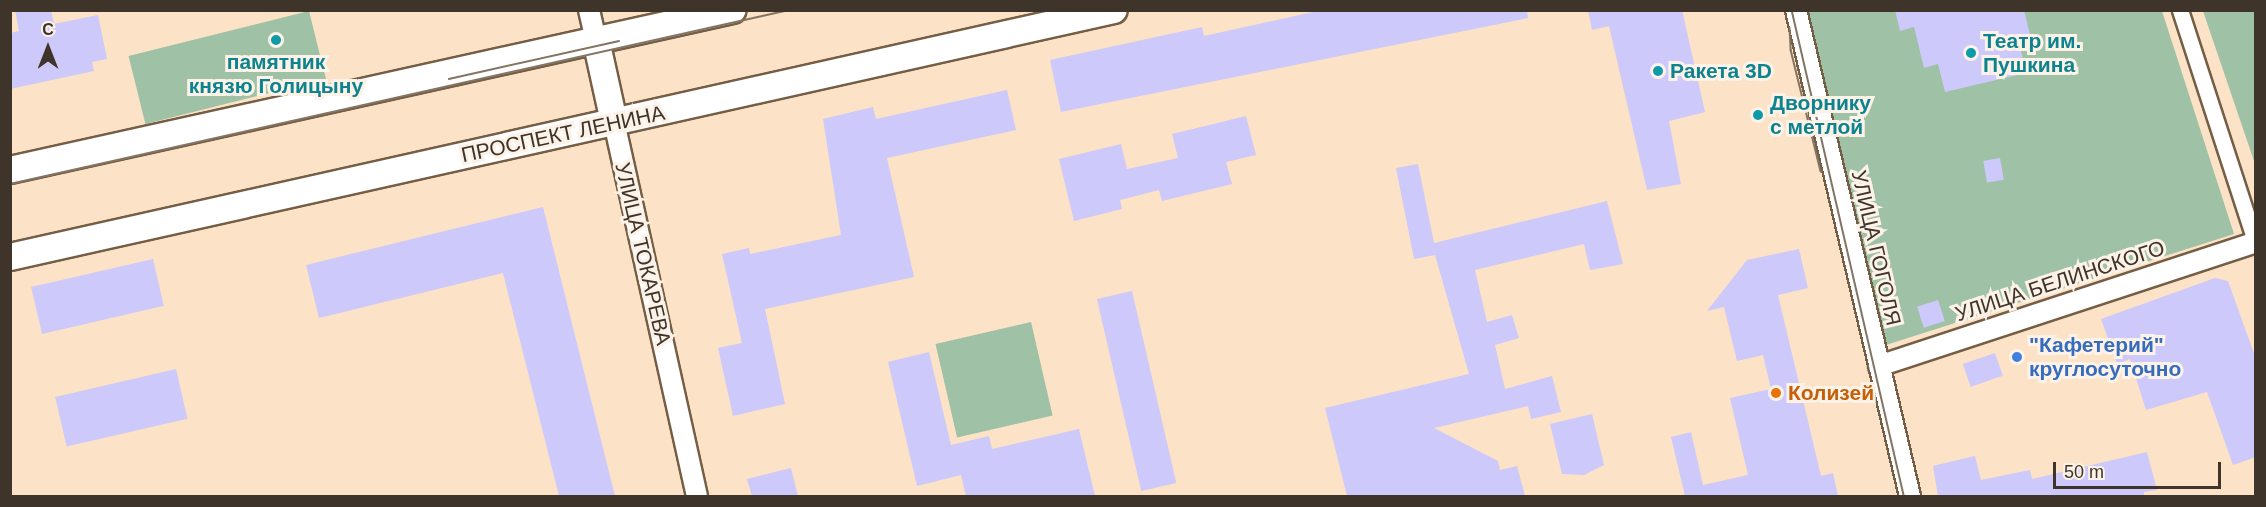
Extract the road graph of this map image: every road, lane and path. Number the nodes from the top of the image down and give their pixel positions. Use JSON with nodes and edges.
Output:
{"nodes":[{"id":1,"x":589,"y":10,"type":"edge"},
{"id":2,"x":734,"y":10,"type":"edge"},
{"id":3,"x":1114,"y":10,"type":"edge"},
{"id":4,"x":1796,"y":10,"type":"edge"},
{"id":5,"x":2180,"y":10,"type":"edge"},
{"id":6,"x":596,"y":40,"type":"junction"},
{"id":7,"x":614,"y":122,"type":"junction"},
{"id":8,"x":10,"y":170,"type":"edge"},
{"id":9,"x":2255,"y":243,"type":"edge"},
{"id":10,"x":10,"y":257,"type":"edge"},
{"id":11,"x":1879,"y":366,"type":"junction"},
{"id":12,"x":697,"y":496,"type":"edge"},
{"id":13,"x":1910,"y":496,"type":"edge"}],
"edges":[{"from":1,"to":6,"type":"street","name":"УЛИЦА ТОКАРЕВА"},
{"from":2,"to":6,"type":"street"},
{"from":3,"to":7,"type":"street","name":"ПРОСПЕКТ ЛЕНИНА"},
{"from":4,"to":11,"type":"street","name":"УЛИЦА ГОГОЛЯ"},
{"from":5,"to":9,"type":"street"},
{"from":6,"to":7,"type":"street","name":"УЛИЦА ТОКАРЕВА"},
{"from":6,"to":8,"type":"street"},
{"from":7,"to":10,"type":"street","name":"ПРОСПЕКТ ЛЕНИНА"},
{"from":7,"to":12,"type":"street","name":"УЛИЦА ТОКАРЕВА"},
{"from":9,"to":11,"type":"street","name":"УЛИЦА БЕЛИНСКОГО"},
{"from":11,"to":13,"type":"street","name":"УЛИЦА ГОГОЛЯ"}]}
